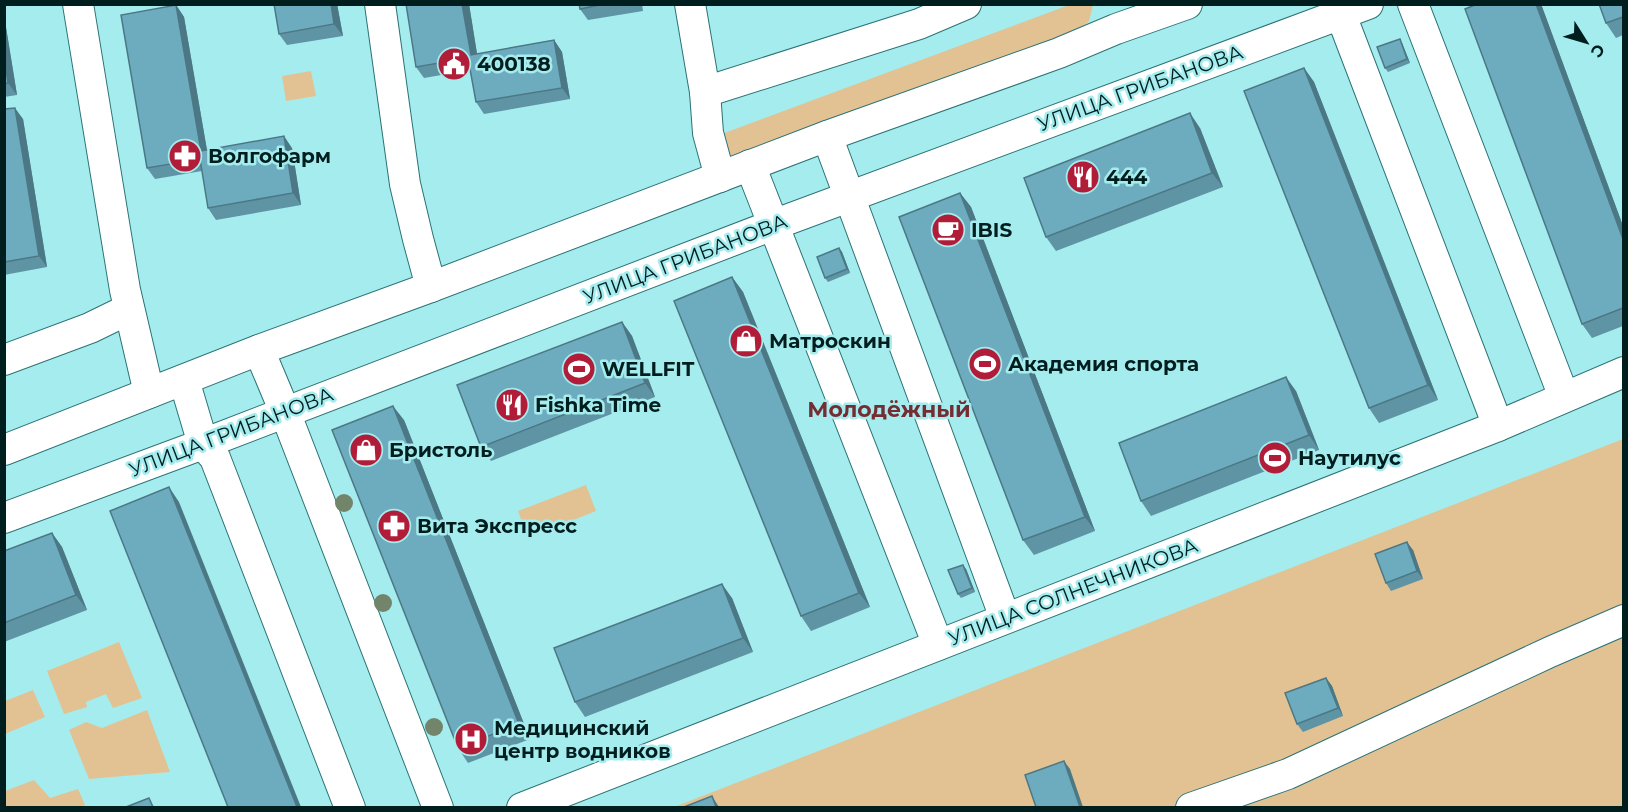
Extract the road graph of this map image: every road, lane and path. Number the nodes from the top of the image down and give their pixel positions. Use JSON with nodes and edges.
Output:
{"nodes":[{"id":1,"x":78,"y":4,"type":"edge"},
{"id":2,"x":380,"y":4,"type":"edge"},
{"id":3,"x":690,"y":4,"type":"edge"},
{"id":4,"x":966,"y":4,"type":"edge"},
{"id":5,"x":1187,"y":4,"type":"edge"},
{"id":6,"x":1368,"y":4,"type":"edge"},
{"id":7,"x":1413,"y":4,"type":"edge"},
{"id":8,"x":1341,"y":15,"type":"junction"},
{"id":9,"x":1113,"y":17,"type":"edge"},
{"id":10,"x":705,"y":92,"type":"junction"},
{"id":11,"x":827,"y":136,"type":"junction"},
{"id":12,"x":750,"y":165,"type":"junction"},
{"id":13,"x":720,"y":177,"type":"junction"},
{"id":14,"x":849,"y":196,"type":"junction"},
{"id":15,"x":773,"y":225,"type":"junction"},
{"id":16,"x":431,"y":287,"type":"junction"},
{"id":17,"x":129,"y":309,"type":"junction"},
{"id":18,"x":259,"y":350,"type":"junction"},
{"id":19,"x":4,"y":360,"type":"edge"},
{"id":20,"x":1623,"y":372,"type":"edge"},
{"id":21,"x":184,"y":380,"type":"junction"},
{"id":22,"x":149,"y":393,"type":"junction"},
{"id":23,"x":1564,"y":397,"type":"junction"},
{"id":24,"x":285,"y":412,"type":"junction"},
{"id":25,"x":1498,"y":426,"type":"junction"},
{"id":26,"x":203,"y":444,"type":"junction"},
{"id":27,"x":4,"y":450,"type":"edge"},
{"id":28,"x":4,"y":518,"type":"edge"},
{"id":29,"x":1005,"y":618,"type":"junction"},
{"id":30,"x":1623,"y":620,"type":"edge"},
{"id":31,"x":938,"y":645,"type":"junction"},
{"id":32,"x":350,"y":807,"type":"edge"},
{"id":33,"x":438,"y":807,"type":"edge"},
{"id":34,"x":522,"y":807,"type":"edge"},
{"id":35,"x":1191,"y":807,"type":"edge"}],
"edges":[{"from":1,"to":17,"type":"street"},
{"from":2,"to":16,"type":"street"},
{"from":3,"to":10,"type":"street"},
{"from":4,"to":10,"type":"street"},
{"from":5,"to":9,"type":"street"},
{"from":6,"to":8,"type":"street","name":"УЛИЦА ГРИБАНОВА"},
{"from":7,"to":23,"type":"street"},
{"from":8,"to":14,"type":"street","name":"УЛИЦА ГРИБАНОВА"},
{"from":8,"to":25,"type":"street"},
{"from":9,"to":11,"type":"street"},
{"from":10,"to":13,"type":"street"},
{"from":11,"to":12,"type":"street"},
{"from":11,"to":14,"type":"street"},
{"from":12,"to":13,"type":"street"},
{"from":12,"to":15,"type":"street"},
{"from":13,"to":16,"type":"street"},
{"from":14,"to":15,"type":"street","name":"УЛИЦА ГРИБАНОВА"},
{"from":14,"to":29,"type":"street"},
{"from":15,"to":24,"type":"street","name":"УЛИЦА ГРИБАНОВА"},
{"from":15,"to":31,"type":"street"},
{"from":16,"to":18,"type":"street"},
{"from":17,"to":19,"type":"street"},
{"from":17,"to":22,"type":"street"},
{"from":18,"to":21,"type":"street"},
{"from":18,"to":24,"type":"street"},
{"from":20,"to":23,"type":"street","name":"УЛИЦА СОЛНЕЧНИКОВА"},
{"from":21,"to":22,"type":"street"},
{"from":21,"to":26,"type":"street"},
{"from":22,"to":27,"type":"street"},
{"from":23,"to":25,"type":"street","name":"УЛИЦА СОЛНЕЧНИКОВА"},
{"from":24,"to":26,"type":"street","name":"УЛИЦА ГРИБАНОВА"},
{"from":24,"to":33,"type":"street"},
{"from":25,"to":29,"type":"street","name":"УЛИЦА СОЛНЕЧНИКОВА"},
{"from":26,"to":28,"type":"street","name":"УЛИЦА ГРИБАНОВА"},
{"from":26,"to":32,"type":"street"},
{"from":29,"to":31,"type":"street","name":"УЛИЦА СОЛНЕЧНИКОВА"},
{"from":30,"to":35,"type":"street"},
{"from":31,"to":34,"type":"street","name":"УЛИЦА СОЛНЕЧНИКОВА"}]}
